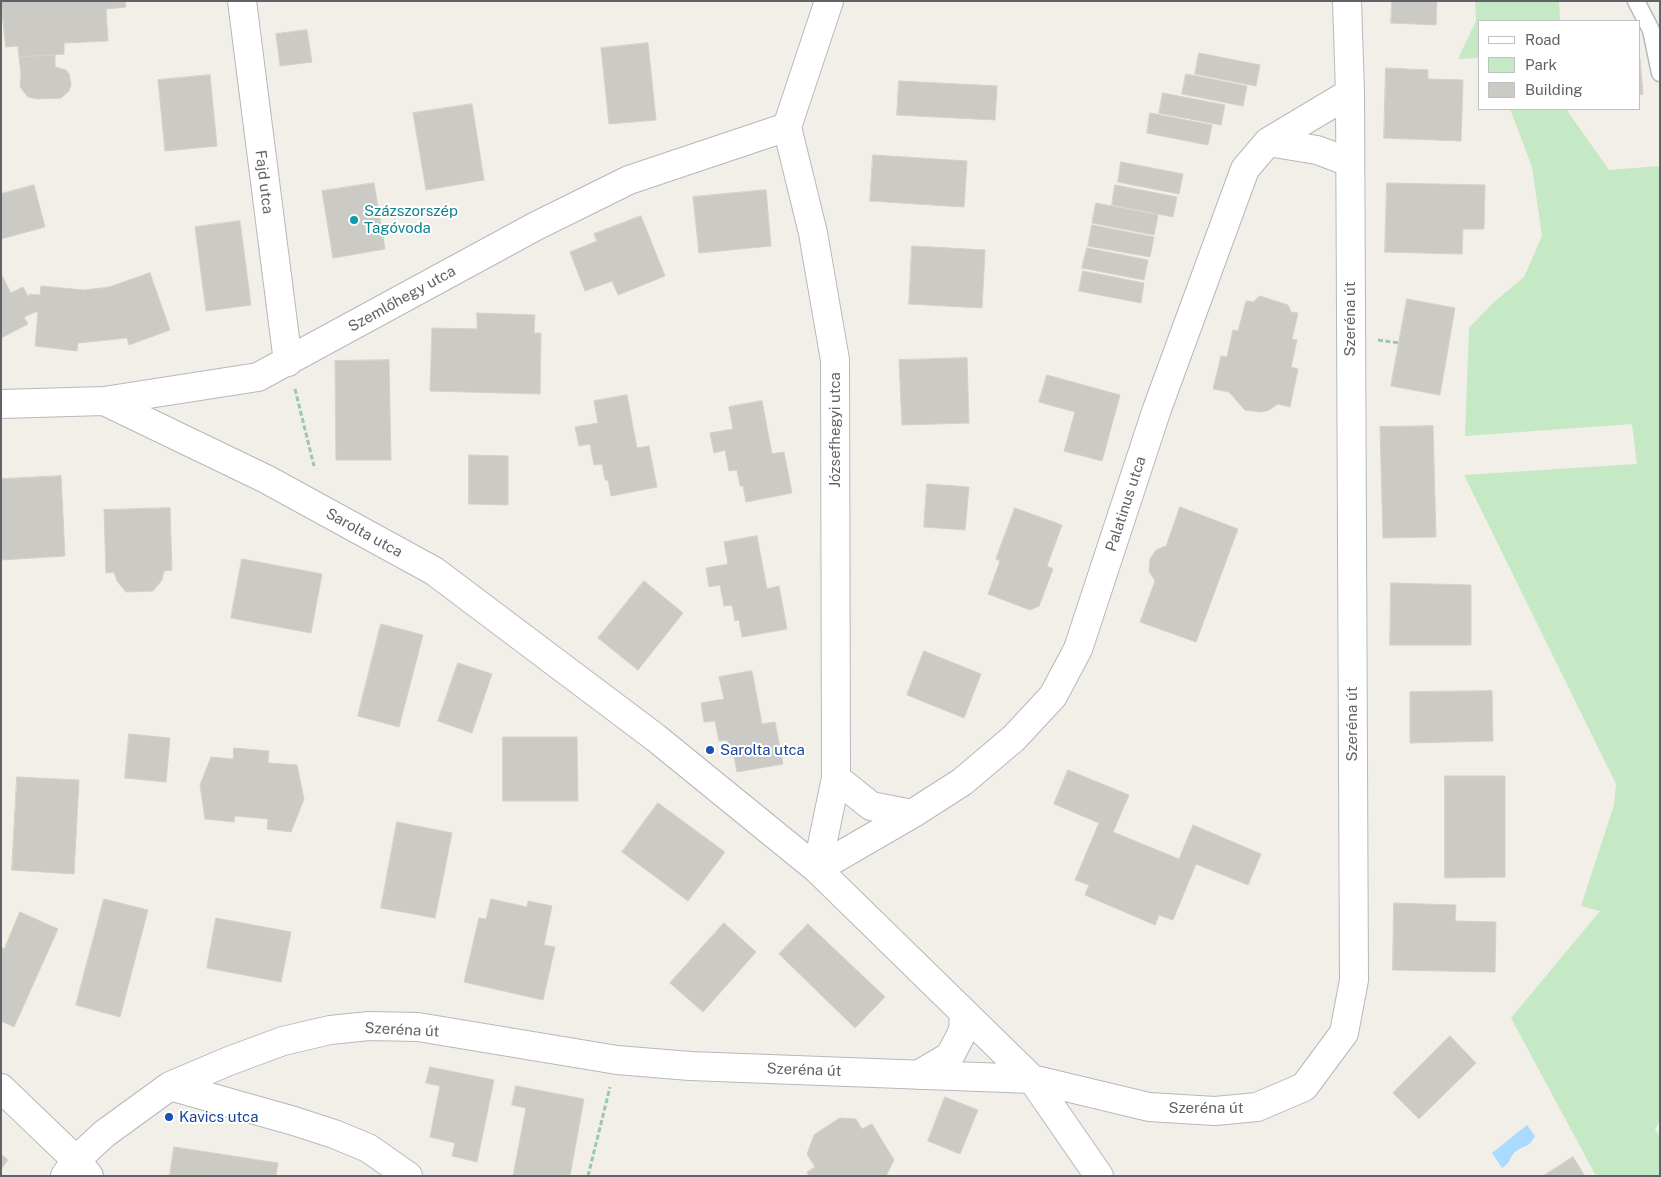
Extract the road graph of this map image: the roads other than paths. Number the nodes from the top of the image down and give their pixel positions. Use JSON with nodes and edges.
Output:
{"nodes":[{"id":1,"x":242,"y":1,"type":"edge"},
{"id":2,"x":830,"y":1,"type":"edge"},
{"id":3,"x":1348,"y":1,"type":"edge"},
{"id":4,"x":1636,"y":1,"type":"edge"},
{"id":5,"x":1660,"y":73,"type":"edge"},
{"id":6,"x":1350,"y":93,"type":"junction"},
{"id":7,"x":787,"y":127,"type":"junction"},
{"id":8,"x":1268,"y":142,"type":"junction"},
{"id":9,"x":1349,"y":162,"type":"junction"},
{"id":10,"x":288,"y":362,"type":"junction"},
{"id":11,"x":104,"y":402,"type":"junction"},
{"id":12,"x":1,"y":404,"type":"edge"},
{"id":13,"x":836,"y":778,"type":"junction"},
{"id":14,"x":912,"y":814,"type":"junction"},
{"id":15,"x":817,"y":869,"type":"junction"},
{"id":16,"x":964,"y":1013,"type":"junction"},
{"id":17,"x":918,"y":1075,"type":"junction"},
{"id":18,"x":1032,"y":1080,"type":"junction"},
{"id":19,"x":170,"y":1086,"type":"junction"},
{"id":20,"x":1,"y":1088,"type":"edge"},
{"id":21,"x":76,"y":1171,"type":"edge"},
{"id":22,"x":408,"y":1176,"type":"edge"},
{"id":23,"x":1099,"y":1176,"type":"edge"}],
"edges":[{"from":1,"to":10,"type":"street","name":"Fajd utca"},
{"from":2,"to":7,"type":"street"},
{"from":3,"to":6,"type":"street","name":"Szeréna út"},
{"from":4,"to":5,"type":"lane"},
{"from":6,"to":8,"type":"street","name":"Palatinus utca"},
{"from":6,"to":9,"type":"street","name":"Szeréna út"},
{"from":7,"to":10,"type":"street","name":"Szemlőhegy utca"},
{"from":7,"to":13,"type":"street","name":"Józsefhegyi utca"},
{"from":8,"to":9,"type":"street"},
{"from":8,"to":14,"type":"street","name":"Palatinus utca"},
{"from":9,"to":18,"type":"street","name":"Szeréna út"},
{"from":10,"to":11,"type":"street","name":"Szemlőhegy utca"},
{"from":11,"to":12,"type":"street","name":"Szemlőhegy utca"},
{"from":11,"to":15,"type":"street","name":"Sarolta utca"},
{"from":13,"to":14,"type":"street"},
{"from":13,"to":15,"type":"street","name":"Józsefhegyi utca"},
{"from":14,"to":15,"type":"street","name":"Palatinus utca"},
{"from":15,"to":16,"type":"street","name":"Sarolta utca"},
{"from":16,"to":17,"type":"street"},
{"from":16,"to":18,"type":"street","name":"Sarolta utca"},
{"from":17,"to":18,"type":"street","name":"Szeréna út"},
{"from":17,"to":19,"type":"street","name":"Szeréna út"},
{"from":18,"to":23,"type":"street","name":"Sarolta utca"},
{"from":19,"to":21,"type":"street","name":"Szeréna út"},
{"from":19,"to":22,"type":"street"},
{"from":20,"to":21,"type":"street"}]}
